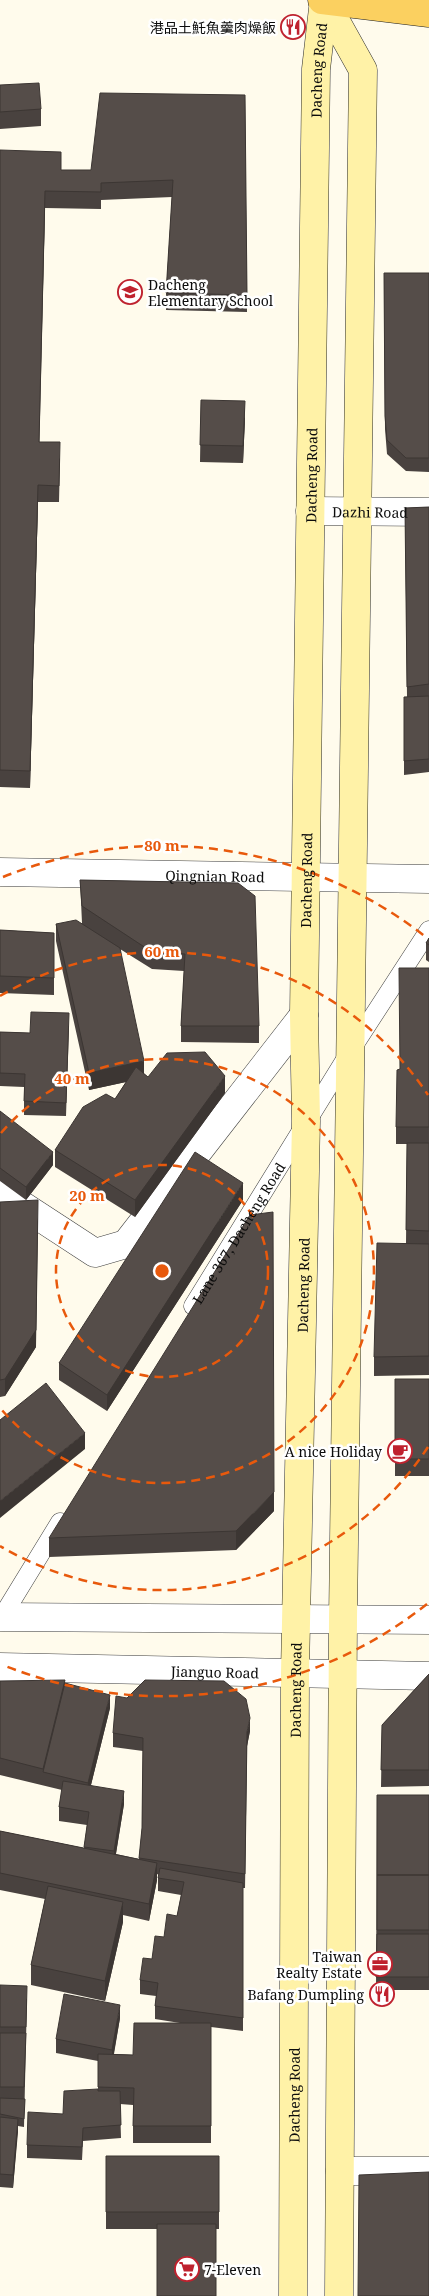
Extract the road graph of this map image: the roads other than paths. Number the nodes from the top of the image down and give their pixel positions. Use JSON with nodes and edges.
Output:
{"nodes":[{"id":1,"x":324,"y":0,"type":"edge"},
{"id":2,"x":429,"y":13,"type":"edge"},
{"id":3,"x":310,"y":511,"type":"junction"},
{"id":4,"x":358,"y":512,"type":"junction"},
{"id":5,"x":429,"y":512,"type":"edge"},
{"id":6,"x":0,"y":872,"type":"edge"},
{"id":7,"x":305,"y":877,"type":"junction"},
{"id":8,"x":353,"y":878,"type":"junction"},
{"id":9,"x":429,"y":879,"type":"edge"},
{"id":10,"x":429,"y":930,"type":"edge"},
{"id":11,"x":304,"y":1015,"type":"junction"},
{"id":12,"x":351,"y":1050,"type":"junction"},
{"id":13,"x":306,"y":1121,"type":"junction"},
{"id":14,"x":0,"y":1191,"type":"edge"},
{"id":15,"x":183,"y":1323,"type":"edge"},
{"id":16,"x":69,"y":1508,"type":"edge"},
{"id":17,"x":1,"y":1618,"type":"edge"},
{"id":18,"x":296,"y":1618,"type":"junction"},
{"id":19,"x":344,"y":1619,"type":"junction"},
{"id":20,"x":429,"y":1620,"type":"edge"},
{"id":21,"x":0,"y":1668,"type":"edge"},
{"id":22,"x":295,"y":1673,"type":"junction"},
{"id":23,"x":343,"y":1674,"type":"junction"},
{"id":24,"x":429,"y":1676,"type":"edge"},
{"id":25,"x":340,"y":2171,"type":"junction"},
{"id":26,"x":429,"y":2171,"type":"edge"},
{"id":27,"x":293,"y":2296,"type":"edge"},
{"id":28,"x":340,"y":2296,"type":"edge"}],
"edges":[{"from":1,"to":2,"type":"main road"},
{"from":1,"to":3,"type":"main road","name":"Dacheng Road"},
{"from":1,"to":4,"type":"main road","name":"Dacheng Road"},
{"from":3,"to":4,"type":"street","name":"Dazhi Road"},
{"from":3,"to":7,"type":"main road","name":"Dacheng Road"},
{"from":4,"to":5,"type":"street","name":"Dazhi Road"},
{"from":4,"to":8,"type":"main road","name":"Dacheng Road"},
{"from":6,"to":7,"type":"street","name":"Qingnian Road"},
{"from":7,"to":8,"type":"street","name":"Qingnian Road"},
{"from":7,"to":11,"type":"main road","name":"Dacheng Road"},
{"from":8,"to":9,"type":"street","name":"Qingnian Road"},
{"from":8,"to":12,"type":"main road","name":"Dacheng Road"},
{"from":10,"to":12,"type":"lane","name":"Lane 367, Dacheng Road"},
{"from":11,"to":13,"type":"main road","name":"Dacheng Road"},
{"from":11,"to":14,"type":"street"},
{"from":12,"to":13,"type":"lane","name":"Lane 367, Dacheng Road"},
{"from":12,"to":19,"type":"main road","name":"Dacheng Road"},
{"from":13,"to":15,"type":"lane","name":"Lane 367, Dacheng Road"},
{"from":13,"to":18,"type":"main road","name":"Dacheng Road"},
{"from":16,"to":17,"type":"lane"},
{"from":17,"to":18,"type":"street"},
{"from":18,"to":19,"type":"street"},
{"from":18,"to":22,"type":"main road","name":"Dacheng Road"},
{"from":19,"to":20,"type":"street"},
{"from":19,"to":23,"type":"main road","name":"Dacheng Road"},
{"from":21,"to":22,"type":"street","name":"Jianguo Road"},
{"from":22,"to":23,"type":"street","name":"Jianguo Road"},
{"from":22,"to":27,"type":"main road","name":"Dacheng Road"},
{"from":23,"to":24,"type":"street","name":"Jianguo Road"},
{"from":23,"to":25,"type":"main road","name":"Dacheng Road"},
{"from":25,"to":26,"type":"street"},
{"from":25,"to":28,"type":"main road","name":"Dacheng Road"}]}
